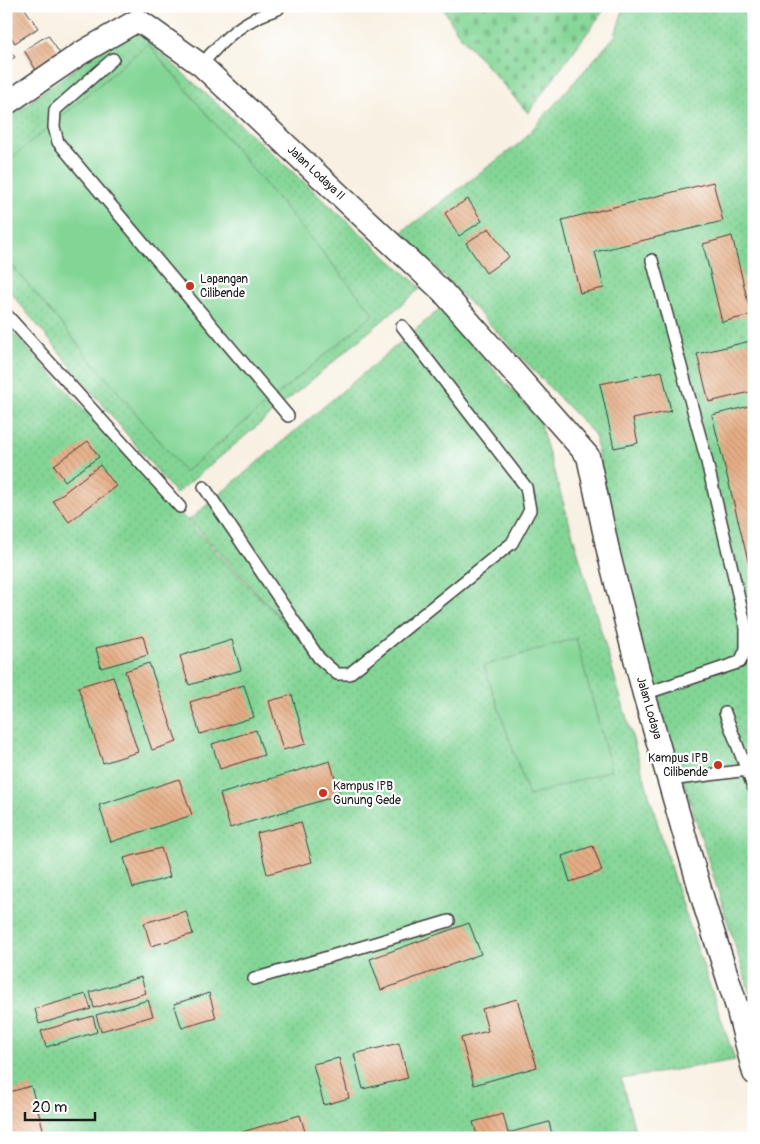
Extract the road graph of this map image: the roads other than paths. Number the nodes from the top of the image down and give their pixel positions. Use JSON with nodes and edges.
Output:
{"nodes":[{"id":1,"x":278,"y":9,"type":"dead end"},
{"id":2,"x":113,"y":59,"type":"dead end"},
{"id":3,"x":201,"y":65,"type":"junction"},
{"id":4,"x":6,"y":104,"type":"edge"},
{"id":5,"x":652,"y":260,"type":"dead end"},
{"id":6,"x":6,"y":314,"type":"edge"},
{"id":7,"x":402,"y":326,"type":"dead end"},
{"id":8,"x":288,"y":416,"type":"dead end"},
{"id":9,"x":588,"y":456,"type":"joint"},
{"id":10,"x":204,"y":487,"type":"dead end"},
{"id":11,"x":180,"y":507,"type":"dead end"},
{"id":12,"x":644,"y":694,"type":"junction"},
{"id":13,"x":725,"y":713,"type":"dead end"},
{"id":14,"x":748,"y":770,"type":"junction"},
{"id":15,"x":670,"y":780,"type":"junction"},
{"id":16,"x":754,"y":789,"type":"edge"},
{"id":17,"x":448,"y":921,"type":"dead end"},
{"id":18,"x":254,"y":979,"type":"dead end"},
{"id":19,"x":754,"y":1073,"type":"edge"}],
"edges":[{"from":1,"to":3,"type":"lane"},
{"from":2,"to":8,"type":"lane"},
{"from":3,"to":4,"type":"street","name":"Jalan Lodaya II"},
{"from":3,"to":9,"type":"street","name":"Jalan Lodaya II"},
{"from":5,"to":12,"type":"lane"},
{"from":6,"to":11,"type":"lane"},
{"from":7,"to":10,"type":"lane"},
{"from":9,"to":12,"type":"street","name":"Jalan Lodaya"},
{"from":12,"to":15,"type":"street","name":"Jalan Lodaya"},
{"from":13,"to":14,"type":"lane"},
{"from":14,"to":15,"type":"lane"},
{"from":14,"to":16,"type":"lane"},
{"from":15,"to":19,"type":"street","name":"Jalan Lodaya"},
{"from":17,"to":18,"type":"lane"}]}
